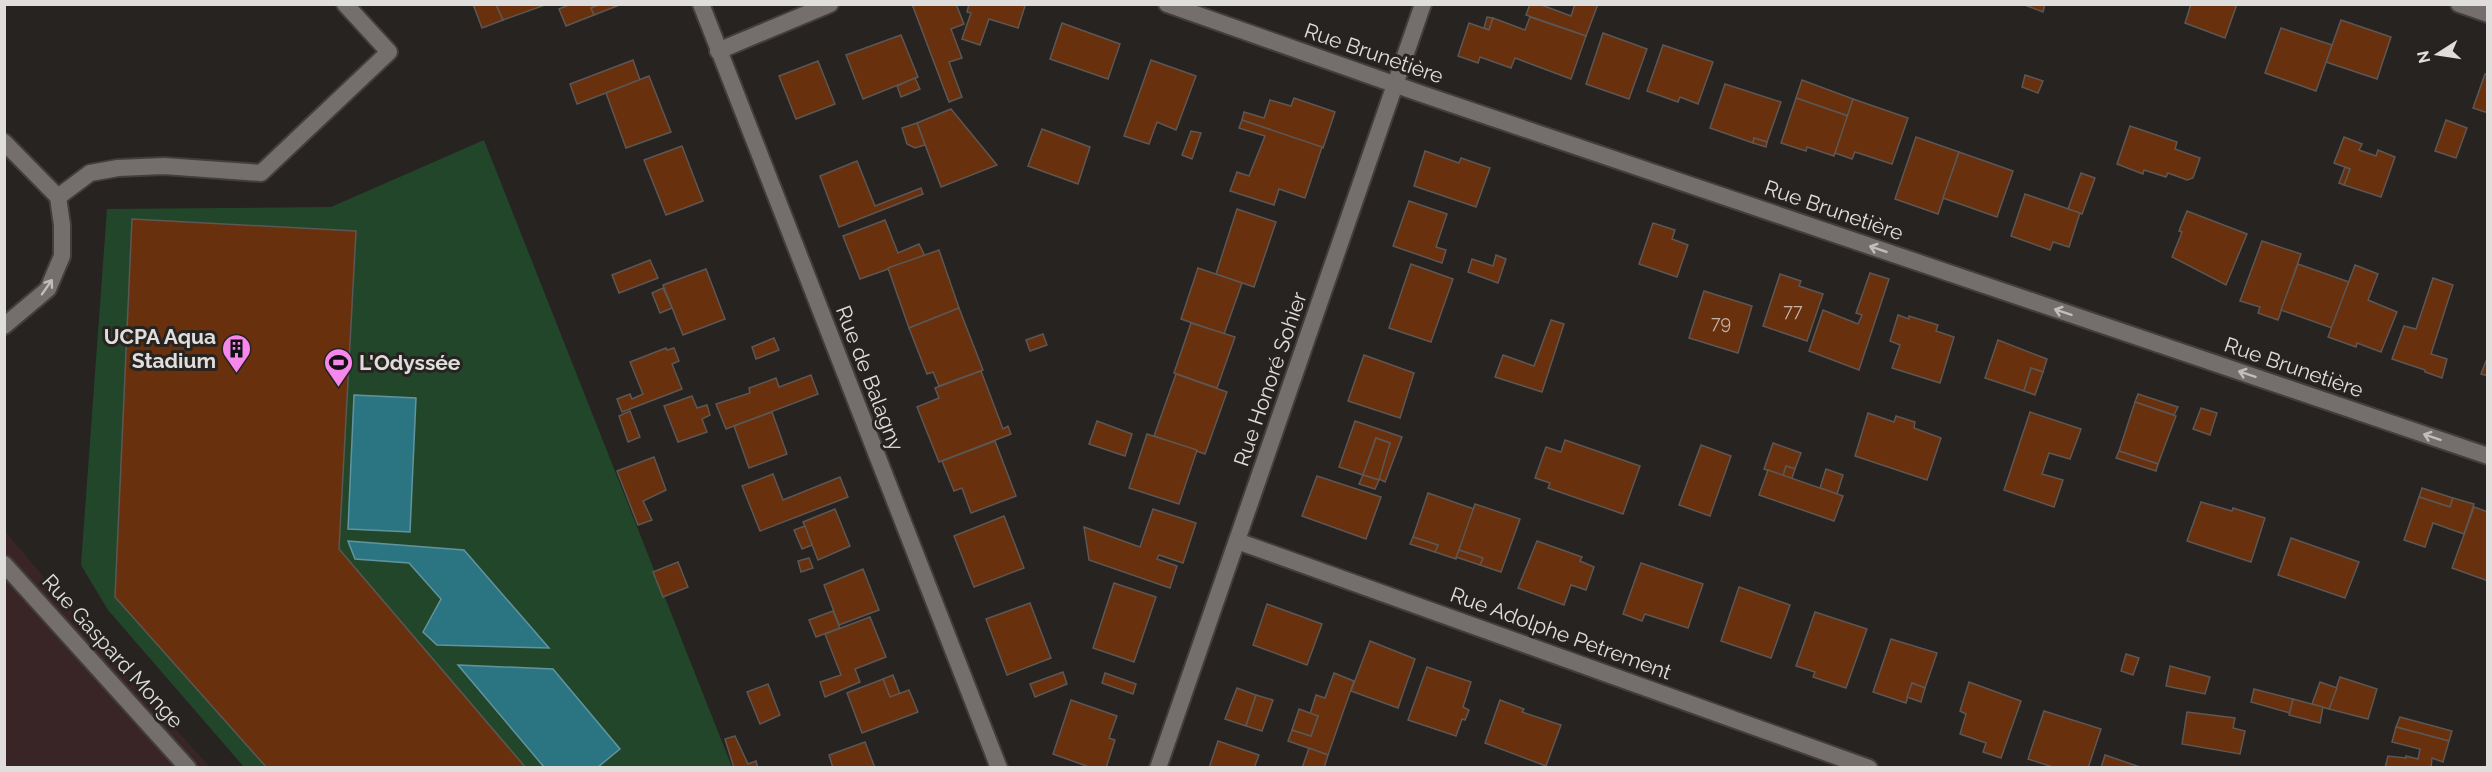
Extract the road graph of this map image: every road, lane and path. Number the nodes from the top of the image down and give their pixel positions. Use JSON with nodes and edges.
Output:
{"nodes":[{"id":1,"x":345,"y":4,"type":"edge"},
{"id":2,"x":701,"y":4,"type":"edge"},
{"id":3,"x":830,"y":4,"type":"edge"},
{"id":4,"x":1167,"y":4,"type":"edge"},
{"id":5,"x":1423,"y":4,"type":"edge"},
{"id":6,"x":2459,"y":4,"type":"edge"},
{"id":7,"x":2487,"y":14,"type":"edge"},
{"id":8,"x":718,"y":51,"type":"junction"},
{"id":9,"x":1396,"y":85,"type":"junction"},
{"id":10,"x":4,"y":142,"type":"edge"},
{"id":11,"x":58,"y":197,"type":"junction"},
{"id":12,"x":4,"y":326,"type":"edge"},
{"id":13,"x":2487,"y":456,"type":"edge"},
{"id":14,"x":1237,"y":541,"type":"junction"},
{"id":15,"x":4,"y":564,"type":"edge"},
{"id":16,"x":188,"y":768,"type":"edge"},
{"id":17,"x":999,"y":768,"type":"edge"},
{"id":18,"x":1158,"y":768,"type":"edge"},
{"id":19,"x":1869,"y":768,"type":"edge"}],
"edges":[{"from":1,"to":11,"type":"street"},
{"from":2,"to":8,"type":"street","name":"Rue de Balagny"},
{"from":3,"to":8,"type":"street"},
{"from":4,"to":9,"type":"street","name":"Rue Brunetière"},
{"from":5,"to":9,"type":"street","name":"Rue Honoré Sohier"},
{"from":6,"to":7,"type":"street"},
{"from":8,"to":17,"type":"street","name":"Rue de Balagny"},
{"from":13,"to":9,"type":"street","name":"Rue Brunetière","one_way":true},
{"from":9,"to":14,"type":"street","name":"Rue Honoré Sohier"},
{"from":10,"to":11,"type":"street"},
{"from":12,"to":11,"type":"street","one_way":true},
{"from":14,"to":18,"type":"street","name":"Rue Honoré Sohier"},
{"from":14,"to":19,"type":"street","name":"Rue Adolphe Petrement"},
{"from":15,"to":16,"type":"street","name":"Rue Gaspard Monge"}]}
